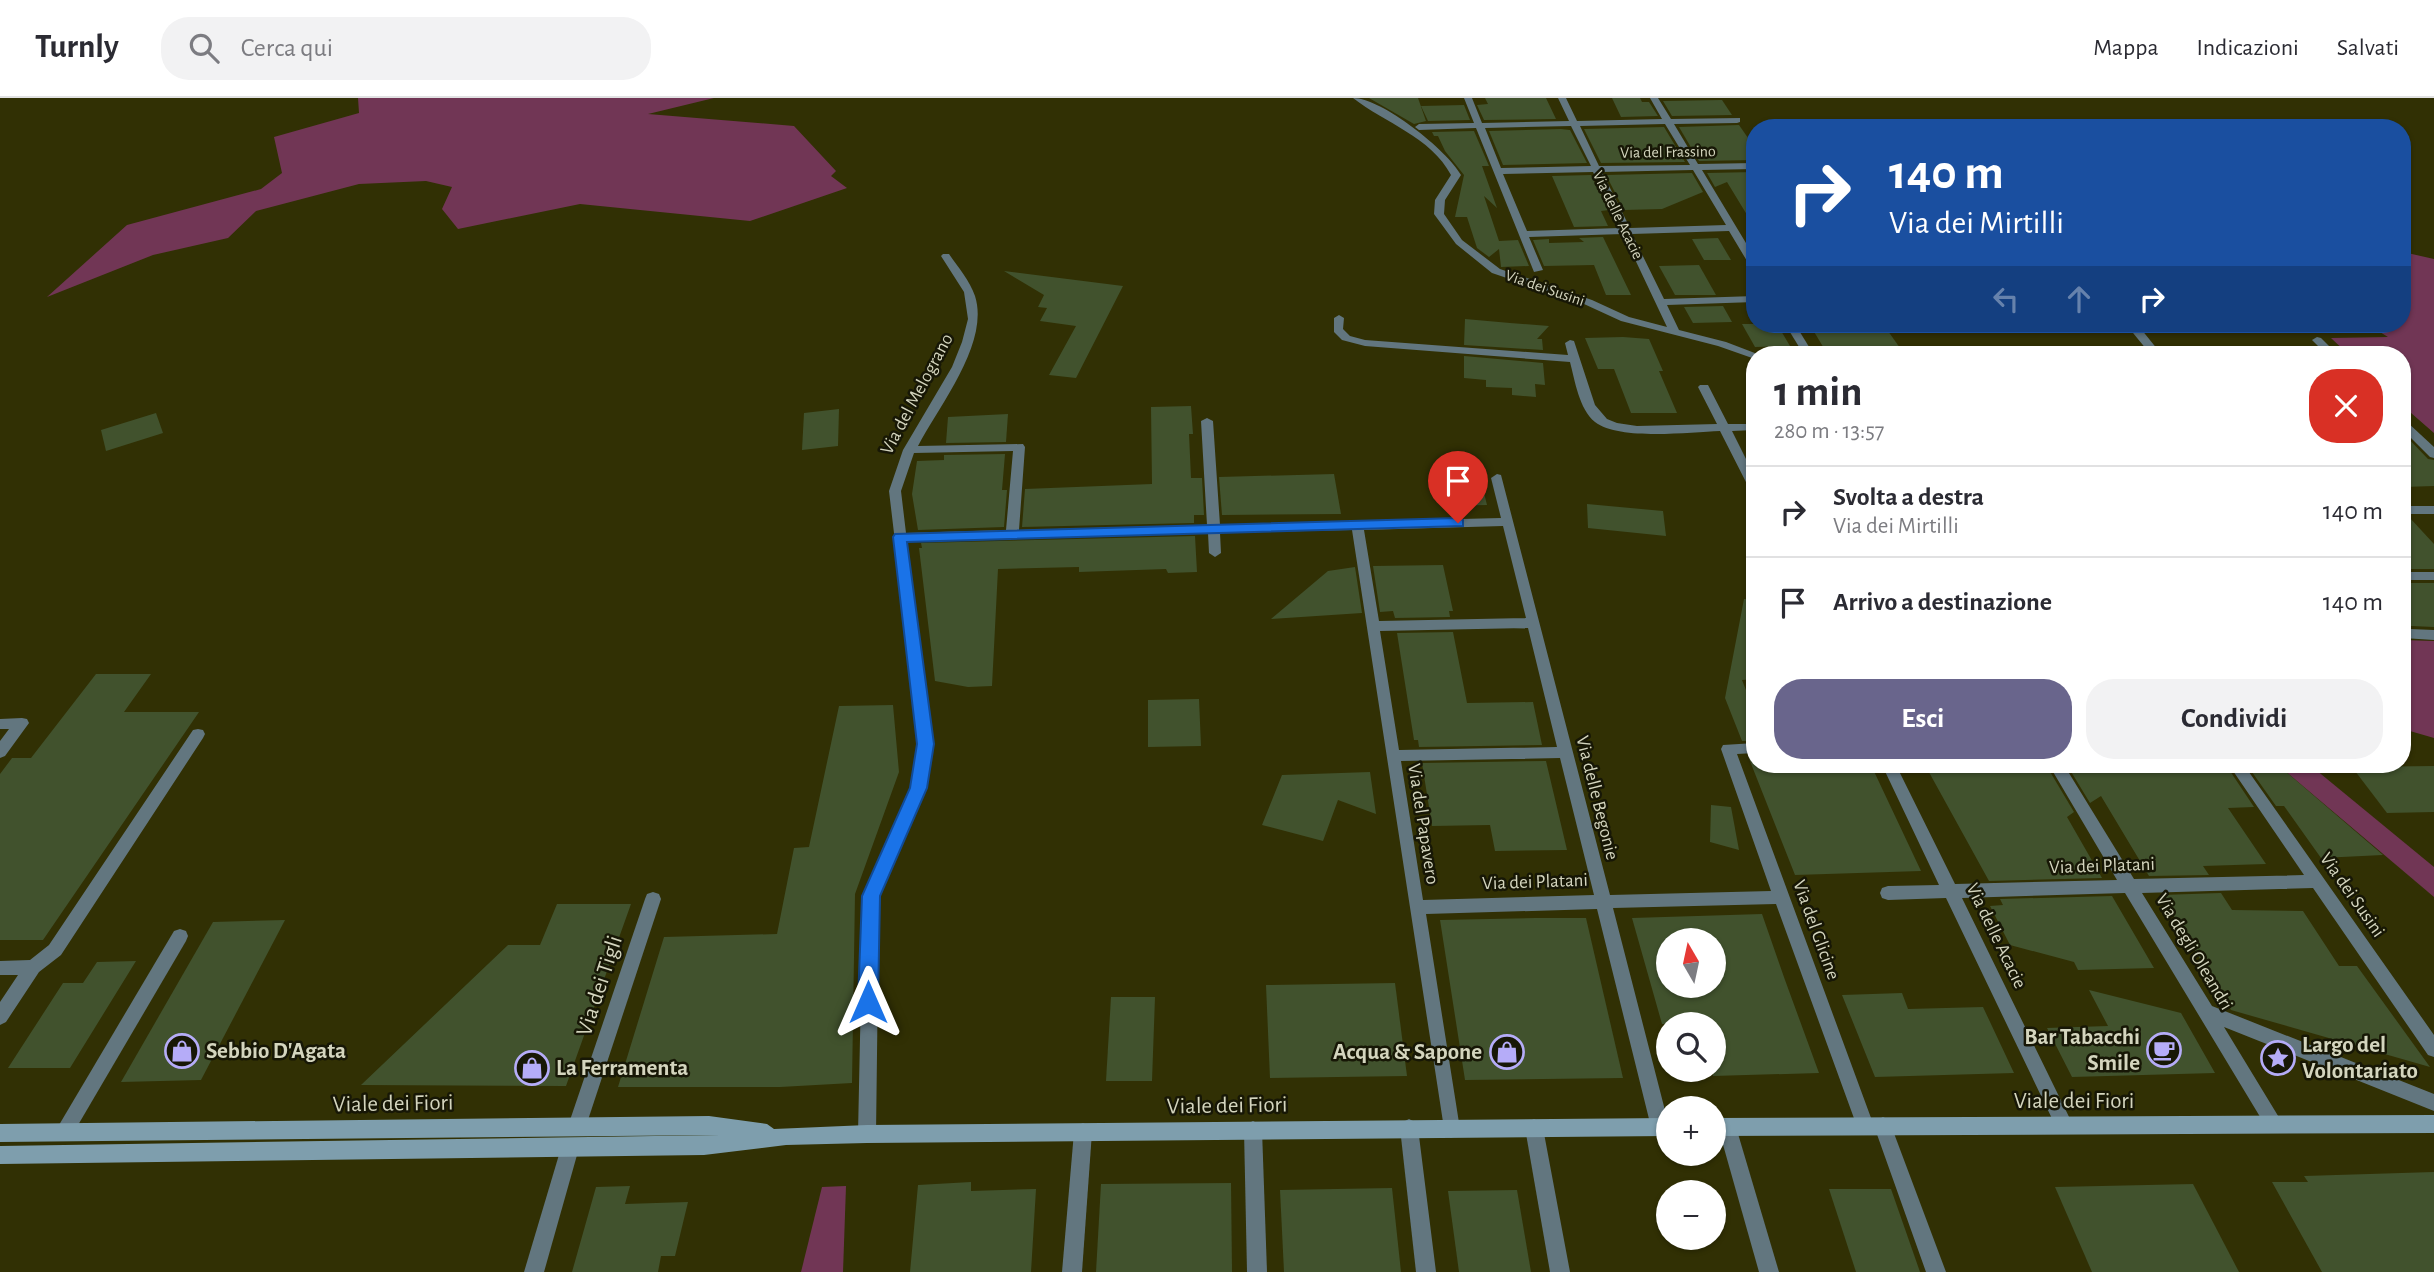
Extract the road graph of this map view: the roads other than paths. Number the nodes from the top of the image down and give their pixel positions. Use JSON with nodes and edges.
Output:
{"nodes":[{"id":1,"x":1356,"y":98,"type":"edge"},
{"id":2,"x":1468,"y":98,"type":"edge"},
{"id":3,"x":1562,"y":98,"type":"edge"},
{"id":4,"x":1654,"y":98,"type":"edge"},
{"id":5,"x":1737,"y":120,"type":"dead end"},
{"id":6,"x":1668,"y":122,"type":"junction"},
{"id":7,"x":1574,"y":124,"type":"junction"},
{"id":8,"x":1479,"y":126,"type":"junction"},
{"id":9,"x":1419,"y":127,"type":"dead end"},
{"id":10,"x":1746,"y":166,"type":"edge"},
{"id":11,"x":1696,"y":167,"type":"junction"},
{"id":12,"x":1596,"y":169,"type":"junction"},
{"id":13,"x":1498,"y":171,"type":"junction"},
{"id":14,"x":1733,"y":229,"type":"junction"},
{"id":15,"x":1626,"y":231,"type":"junction"},
{"id":16,"x":1523,"y":233,"type":"junction"},
{"id":17,"x":1746,"y":251,"type":"edge"},
{"id":18,"x":946,"y":256,"type":"dead end"},
{"id":19,"x":1538,"y":270,"type":"dead end"},
{"id":20,"x":1746,"y":299,"type":"edge"},
{"id":21,"x":1660,"y":302,"type":"junction"},
{"id":22,"x":1339,"y":318,"type":"dead end"},
{"id":23,"x":1675,"y":332,"type":"junction"},
{"id":24,"x":2317,"y":340,"type":"dead end"},
{"id":25,"x":1570,"y":343,"type":"dead end"},
{"id":26,"x":2323,"y":346,"type":"edge"},
{"id":27,"x":1746,"y":353,"type":"edge"},
{"id":28,"x":1575,"y":359,"type":"junction"},
{"id":29,"x":1704,"y":387,"type":"dead end"},
{"id":30,"x":1208,"y":421,"type":"dead end"},
{"id":31,"x":1726,"y":427,"type":"junction"},
{"id":32,"x":1746,"y":427,"type":"edge"},
{"id":33,"x":2411,"y":432,"type":"edge"},
{"id":34,"x":909,"y":450,"type":"junction"},
{"id":35,"x":2434,"y":454,"type":"edge"},
{"id":36,"x":1746,"y":469,"type":"edge"},
{"id":37,"x":1497,"y":478,"type":"dead end"},
{"id":38,"x":2411,"y":510,"type":"edge"},
{"id":39,"x":2434,"y":510,"type":"edge"},
{"id":40,"x":1508,"y":522,"type":"junction"},
{"id":41,"x":1357,"y":525,"type":"junction"},
{"id":42,"x":1214,"y":529,"type":"junction"},
{"id":43,"x":1012,"y":534,"type":"junction"},
{"id":44,"x":900,"y":537,"type":"junction"},
{"id":45,"x":1215,"y":553,"type":"dead end"},
{"id":46,"x":2411,"y":576,"type":"edge"},
{"id":47,"x":2434,"y":576,"type":"edge"},
{"id":48,"x":1533,"y":622,"type":"junction"},
{"id":49,"x":1373,"y":626,"type":"junction"},
{"id":50,"x":2411,"y":633,"type":"edge"},
{"id":51,"x":2434,"y":635,"type":"edge"},
{"id":52,"x":0,"y":724,"type":"edge"},
{"id":53,"x":198,"y":734,"type":"dead end"},
{"id":54,"x":1746,"y":748,"type":"edge"},
{"id":55,"x":0,"y":752,"type":"edge"},
{"id":56,"x":1566,"y":752,"type":"junction"},
{"id":57,"x":1393,"y":756,"type":"junction"},
{"id":58,"x":1893,"y":773,"type":"edge"},
{"id":59,"x":2061,"y":773,"type":"edge"},
{"id":60,"x":2242,"y":773,"type":"edge"},
{"id":61,"x":2317,"y":881,"type":"junction"},
{"id":62,"x":2129,"y":886,"type":"junction"},
{"id":63,"x":1950,"y":891,"type":"junction"},
{"id":64,"x":1888,"y":893,"type":"dead end"},
{"id":65,"x":1782,"y":897,"type":"junction"},
{"id":66,"x":653,"y":899,"type":"dead end"},
{"id":67,"x":1603,"y":901,"type":"junction"},
{"id":68,"x":1416,"y":907,"type":"junction"},
{"id":69,"x":180,"y":936,"type":"dead end"},
{"id":70,"x":33,"y":967,"type":"junction"},
{"id":71,"x":0,"y":968,"type":"edge"},
{"id":72,"x":2205,"y":1011,"type":"junction"},
{"id":73,"x":0,"y":1017,"type":"edge"},
{"id":74,"x":2434,"y":1049,"type":"edge"},
{"id":75,"x":1656,"y":1097,"type":"edge"},
{"id":76,"x":2434,"y":1103,"type":"edge"},
{"id":77,"x":2274,"y":1124,"type":"junction"},
{"id":78,"x":2434,"y":1124,"type":"edge"},
{"id":79,"x":2064,"y":1125,"type":"junction"},
{"id":80,"x":577,"y":1126,"type":"junction"},
{"id":81,"x":1874,"y":1126,"type":"junction"},
{"id":82,"x":1656,"y":1127,"type":"edge"},
{"id":83,"x":1726,"y":1127,"type":"edge"},
{"id":84,"x":1409,"y":1128,"type":"junction"},
{"id":85,"x":1534,"y":1128,"type":"junction"},
{"id":86,"x":1451,"y":1129,"type":"junction"},
{"id":87,"x":1253,"y":1130,"type":"junction"},
{"id":88,"x":65,"y":1131,"type":"junction"},
{"id":89,"x":1083,"y":1132,"type":"junction"},
{"id":90,"x":0,"y":1133,"type":"edge"},
{"id":91,"x":867,"y":1134,"type":"junction"},
{"id":92,"x":786,"y":1136,"type":"junction"},
{"id":93,"x":1726,"y":1145,"type":"edge"},
{"id":94,"x":570,"y":1148,"type":"junction"},
{"id":95,"x":0,"y":1155,"type":"edge"},
{"id":96,"x":534,"y":1272,"type":"edge"},
{"id":97,"x":1072,"y":1272,"type":"edge"},
{"id":98,"x":1257,"y":1272,"type":"edge"},
{"id":99,"x":1426,"y":1272,"type":"edge"},
{"id":100,"x":1560,"y":1272,"type":"edge"},
{"id":101,"x":1769,"y":1272,"type":"edge"},
{"id":102,"x":1936,"y":1272,"type":"edge"}],
"edges":[{"from":1,"to":23,"type":"street","name":"Via dei Susini"},
{"from":2,"to":8,"type":"street"},
{"from":3,"to":7,"type":"street","name":"Via delle Acacie"},
{"from":4,"to":6,"type":"street"},
{"from":5,"to":6,"type":"street"},
{"from":6,"to":7,"type":"street"},
{"from":6,"to":11,"type":"street"},
{"from":7,"to":8,"type":"street"},
{"from":7,"to":12,"type":"street","name":"Via delle Acacie"},
{"from":8,"to":9,"type":"street"},
{"from":8,"to":13,"type":"street"},
{"from":10,"to":11,"type":"street","name":"Via del Frassino"},
{"from":11,"to":12,"type":"street","name":"Via del Frassino"},
{"from":11,"to":14,"type":"street"},
{"from":12,"to":13,"type":"street","name":"Via del Frassino"},
{"from":12,"to":15,"type":"street","name":"Via delle Acacie"},
{"from":13,"to":16,"type":"street"},
{"from":14,"to":15,"type":"street"},
{"from":14,"to":17,"type":"street"},
{"from":15,"to":16,"type":"street"},
{"from":15,"to":21,"type":"street","name":"Via delle Acacie"},
{"from":16,"to":19,"type":"street"},
{"from":18,"to":34,"type":"street","name":"Via del Melograno"},
{"from":20,"to":21,"type":"street"},
{"from":21,"to":23,"type":"street","name":"Via delle Acacie"},
{"from":22,"to":28,"type":"street"},
{"from":23,"to":27,"type":"street","name":"Via dei Susini"},
{"from":24,"to":26,"type":"street"},
{"from":25,"to":28,"type":"street"},
{"from":28,"to":31,"type":"street"},
{"from":29,"to":31,"type":"street"},
{"from":30,"to":42,"type":"street"},
{"from":31,"to":32,"type":"street"},
{"from":31,"to":36,"type":"street"},
{"from":33,"to":35,"type":"street"},
{"from":34,"to":43,"type":"street"},
{"from":34,"to":44,"type":"street","name":"Via del Melograno"},
{"from":37,"to":40,"type":"street","name":"Via delle Begonie"},
{"from":38,"to":39,"type":"street"},
{"from":40,"to":41,"type":"street"},
{"from":40,"to":48,"type":"street","name":"Via delle Begonie"},
{"from":41,"to":42,"type":"street"},
{"from":41,"to":49,"type":"street","name":"Via del Papavero"},
{"from":42,"to":43,"type":"street"},
{"from":42,"to":45,"type":"street"},
{"from":43,"to":44,"type":"street"},
{"from":44,"to":91,"type":"street","name":"Via del Melograno"},
{"from":46,"to":47,"type":"street"},
{"from":48,"to":49,"type":"street"},
{"from":48,"to":56,"type":"street","name":"Via delle Begonie"},
{"from":49,"to":57,"type":"street","name":"Via del Papavero"},
{"from":50,"to":51,"type":"street"},
{"from":52,"to":55,"type":"street"},
{"from":53,"to":70,"type":"street"},
{"from":54,"to":65,"type":"street","name":"Via del Glicine"},
{"from":56,"to":57,"type":"street"},
{"from":56,"to":67,"type":"street","name":"Via delle Begonie"},
{"from":57,"to":68,"type":"street","name":"Via del Papavero"},
{"from":58,"to":63,"type":"street","name":"Via delle Acacie"},
{"from":59,"to":62,"type":"street","name":"Via degli Oleandri"},
{"from":60,"to":61,"type":"street","name":"Via dei Susini"},
{"from":61,"to":62,"type":"street","name":"Via dei Platani"},
{"from":61,"to":74,"type":"street","name":"Via dei Susini"},
{"from":62,"to":63,"type":"street","name":"Via dei Platani"},
{"from":62,"to":72,"type":"street","name":"Via degli Oleandri"},
{"from":63,"to":64,"type":"street","name":"Via dei Platani"},
{"from":63,"to":79,"type":"street","name":"Via delle Acacie"},
{"from":65,"to":67,"type":"street","name":"Via dei Platani"},
{"from":65,"to":81,"type":"street","name":"Via del Glicine"},
{"from":66,"to":80,"type":"street","name":"Via dei Tigli"},
{"from":67,"to":68,"type":"street","name":"Via dei Platani"},
{"from":67,"to":75,"type":"street","name":"Via delle Begonie"},
{"from":68,"to":86,"type":"street","name":"Via del Papavero"},
{"from":69,"to":88,"type":"street"},
{"from":70,"to":71,"type":"street"},
{"from":70,"to":73,"type":"street"},
{"from":72,"to":76,"type":"street"},
{"from":72,"to":77,"type":"street","name":"Via degli Oleandri"},
{"from":77,"to":78,"type":"street","name":"Viale dei Fiori"},
{"from":77,"to":79,"type":"street","name":"Viale dei Fiori"},
{"from":79,"to":81,"type":"street","name":"Viale dei Fiori"},
{"from":80,"to":88,"type":"street","name":"Viale dei Fiori"},
{"from":80,"to":92,"type":"street","name":"Viale dei Fiori"},
{"from":81,"to":83,"type":"street","name":"Viale dei Fiori"},
{"from":81,"to":102,"type":"street","name":"Via del Glicine"},
{"from":82,"to":85,"type":"street","name":"Viale dei Fiori"},
{"from":84,"to":86,"type":"street","name":"Viale dei Fiori"},
{"from":84,"to":87,"type":"street","name":"Viale dei Fiori"},
{"from":84,"to":99,"type":"street"},
{"from":85,"to":86,"type":"street","name":"Viale dei Fiori"},
{"from":85,"to":100,"type":"street"},
{"from":87,"to":89,"type":"street","name":"Viale dei Fiori"},
{"from":87,"to":98,"type":"street"},
{"from":88,"to":90,"type":"street","name":"Viale dei Fiori"},
{"from":89,"to":91,"type":"street","name":"Viale dei Fiori"},
{"from":89,"to":97,"type":"street"},
{"from":91,"to":92,"type":"street","name":"Viale dei Fiori"},
{"from":92,"to":94,"type":"street","name":"Viale dei Fiori"},
{"from":93,"to":101,"type":"street"},
{"from":94,"to":95,"type":"street","name":"Viale dei Fiori"},
{"from":94,"to":96,"type":"street"}]}
